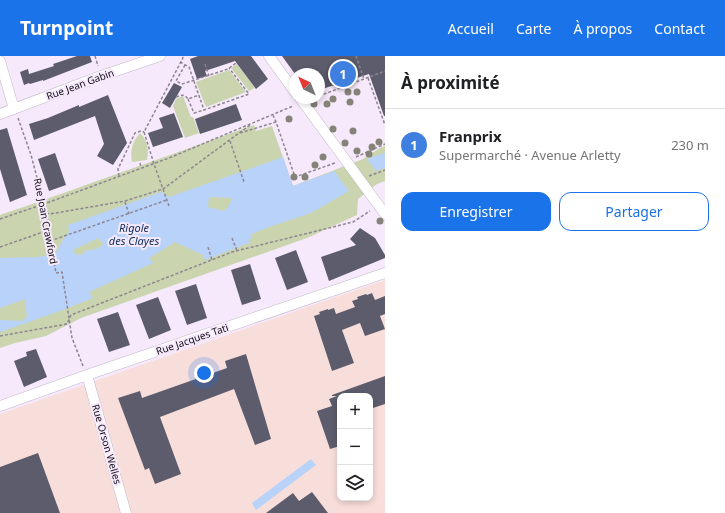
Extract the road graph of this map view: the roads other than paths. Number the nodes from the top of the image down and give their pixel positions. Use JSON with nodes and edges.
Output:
{"nodes":[{"id":1,"x":160,"y":56,"type":"edge"},
{"id":2,"x":269,"y":56,"type":"edge"},
{"id":3,"x":0,"y":62,"type":"edge"},
{"id":4,"x":289,"y":84,"type":"edge"},
{"id":5,"x":300,"y":104,"type":"edge"},
{"id":6,"x":14,"y":109,"type":"junction"},
{"id":7,"x":0,"y":114,"type":"edge"},
{"id":8,"x":385,"y":214,"type":"edge"},
{"id":9,"x":385,"y":273,"type":"edge"},
{"id":10,"x":87,"y":375,"type":"junction"},
{"id":11,"x":0,"y":406,"type":"edge"},
{"id":12,"x":126,"y":513,"type":"edge"}],
"edges":[{"from":1,"to":6,"type":"street","name":"Rue Jean Gabin"},
{"from":2,"to":4,"type":"street"},
{"from":3,"to":6,"type":"street"},
{"from":5,"to":8,"type":"street"},
{"from":6,"to":7,"type":"street","name":"Rue Jean Gabin"},
{"from":9,"to":10,"type":"street","name":"Rue Jacques Tati"},
{"from":10,"to":11,"type":"street","name":"Rue Jacques Tati"},
{"from":10,"to":12,"type":"street","name":"Rue Orson Welles"}]}
